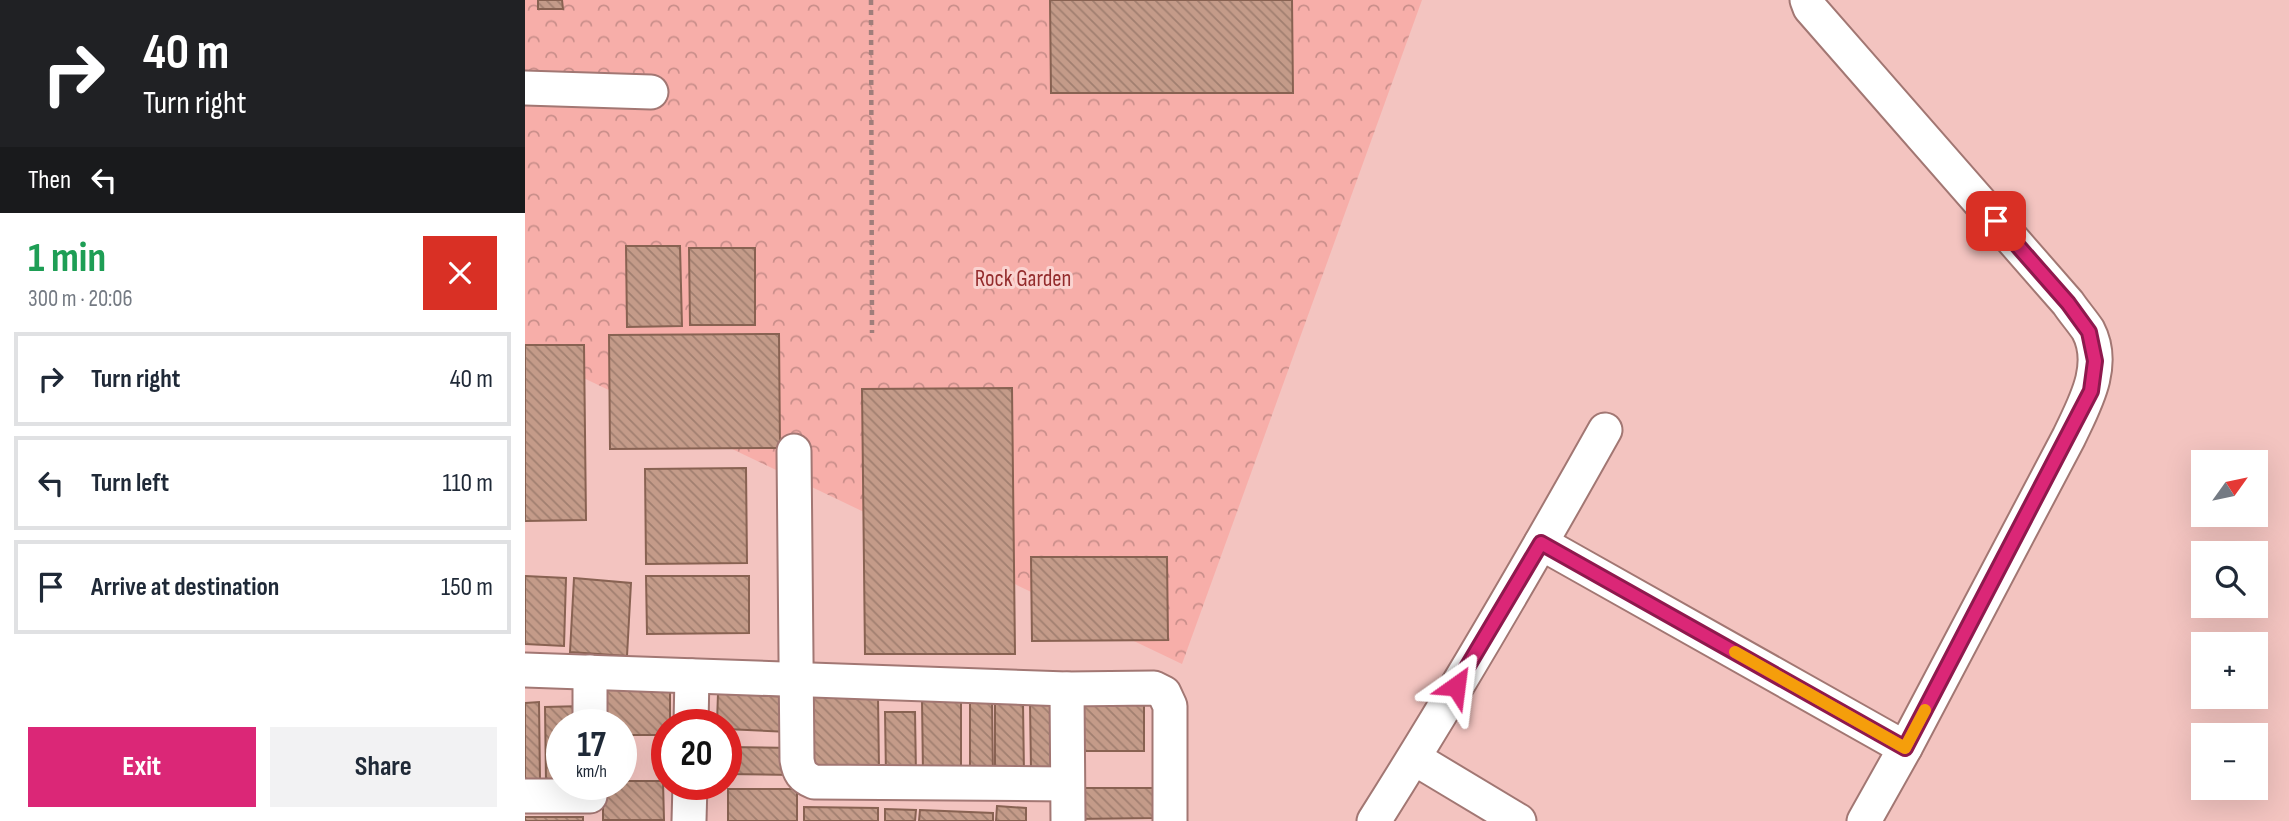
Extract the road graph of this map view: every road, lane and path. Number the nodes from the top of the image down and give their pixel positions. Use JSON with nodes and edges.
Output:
{"nodes":[{"id":1,"x":871,"y":0,"type":"edge"},
{"id":2,"x":1807,"y":0,"type":"edge"},
{"id":3,"x":525,"y":88,"type":"edge"},
{"id":4,"x":651,"y":92,"type":"dead end"},
{"id":5,"x":872,"y":333,"type":"dead end"},
{"id":6,"x":1605,"y":430,"type":"dead end"},
{"id":7,"x":794,"y":451,"type":"dead end"},
{"id":8,"x":1541,"y":543,"type":"junction"},
{"id":9,"x":525,"y":670,"type":"edge"},
{"id":10,"x":590,"y":672,"type":"junction"},
{"id":11,"x":692,"y":676,"type":"junction"},
{"id":12,"x":796,"y":680,"type":"junction"},
{"id":13,"x":1067,"y":689,"type":"junction"},
{"id":14,"x":590,"y":709,"type":"edge"},
{"id":15,"x":691,"y":709,"type":"edge"},
{"id":16,"x":1905,"y":748,"type":"junction"},
{"id":17,"x":1414,"y":758,"type":"junction"},
{"id":18,"x":1066,"y":784,"type":"junction"},
{"id":19,"x":525,"y":796,"type":"edge"},
{"id":20,"x":546,"y":797,"type":"edge"},
{"id":21,"x":690,"y":800,"type":"edge"},
{"id":22,"x":689,"y":821,"type":"edge"},
{"id":23,"x":1068,"y":821,"type":"edge"},
{"id":24,"x":1170,"y":821,"type":"edge"},
{"id":25,"x":1374,"y":821,"type":"edge"},
{"id":26,"x":1518,"y":821,"type":"edge"},
{"id":27,"x":1864,"y":821,"type":"edge"}],
"edges":[{"from":1,"to":5,"type":"path"},
{"from":2,"to":16,"type":"street"},
{"from":3,"to":4,"type":"street"},
{"from":6,"to":8,"type":"street"},
{"from":7,"to":12,"type":"street"},
{"from":8,"to":16,"type":"street"},
{"from":8,"to":17,"type":"street"},
{"from":9,"to":10,"type":"street"},
{"from":10,"to":11,"type":"street"},
{"from":10,"to":14,"type":"street"},
{"from":11,"to":12,"type":"street"},
{"from":11,"to":15,"type":"street"},
{"from":12,"to":13,"type":"street"},
{"from":12,"to":18,"type":"street"},
{"from":13,"to":18,"type":"street"},
{"from":13,"to":24,"type":"street"},
{"from":16,"to":27,"type":"street"},
{"from":17,"to":25,"type":"street"},
{"from":17,"to":26,"type":"street"},
{"from":18,"to":23,"type":"street"},
{"from":19,"to":20,"type":"street"},
{"from":21,"to":22,"type":"street"}]}
